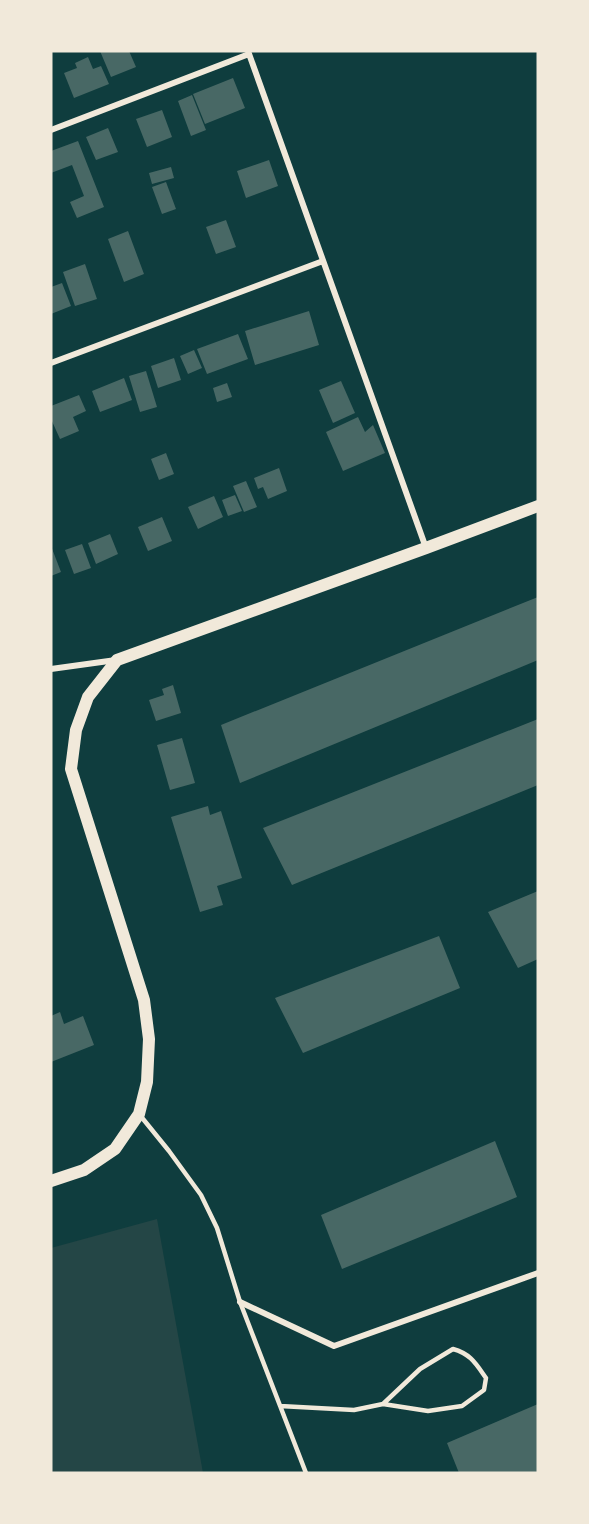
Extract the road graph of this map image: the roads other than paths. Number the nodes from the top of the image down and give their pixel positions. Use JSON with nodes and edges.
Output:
{"nodes":[{"id":1,"x":248,"y":53,"type":"edge"},
{"id":2,"x":51,"y":130,"type":"edge"},
{"id":3,"x":323,"y":261,"type":"junction"},
{"id":4,"x":51,"y":363,"type":"edge"},
{"id":5,"x":538,"y":506,"type":"edge"},
{"id":6,"x":426,"y":548,"type":"junction"},
{"id":7,"x":117,"y":660,"type":"junction"},
{"id":8,"x":51,"y":669,"type":"edge"},
{"id":9,"x":139,"y":1114,"type":"junction"},
{"id":10,"x":51,"y":1181,"type":"edge"},
{"id":11,"x":538,"y":1273,"type":"edge"},
{"id":12,"x":240,"y":1302,"type":"junction"},
{"id":13,"x":383,"y":1404,"type":"junction"},
{"id":14,"x":280,"y":1406,"type":"junction"},
{"id":15,"x":306,"y":1473,"type":"edge"}],
"edges":[{"from":1,"to":2,"type":"street"},
{"from":1,"to":3,"type":"street"},
{"from":3,"to":4,"type":"street"},
{"from":3,"to":6,"type":"street"},
{"from":5,"to":6,"type":"main road"},
{"from":6,"to":7,"type":"main road"},
{"from":7,"to":8,"type":"street"},
{"from":7,"to":9,"type":"main road"},
{"from":9,"to":10,"type":"main road"},
{"from":9,"to":12,"type":"lane"},
{"from":11,"to":12,"type":"street"},
{"from":12,"to":14,"type":"lane"},
{"from":13,"to":13,"type":"lane"},
{"from":13,"to":14,"type":"lane"},
{"from":14,"to":15,"type":"lane"}]}
